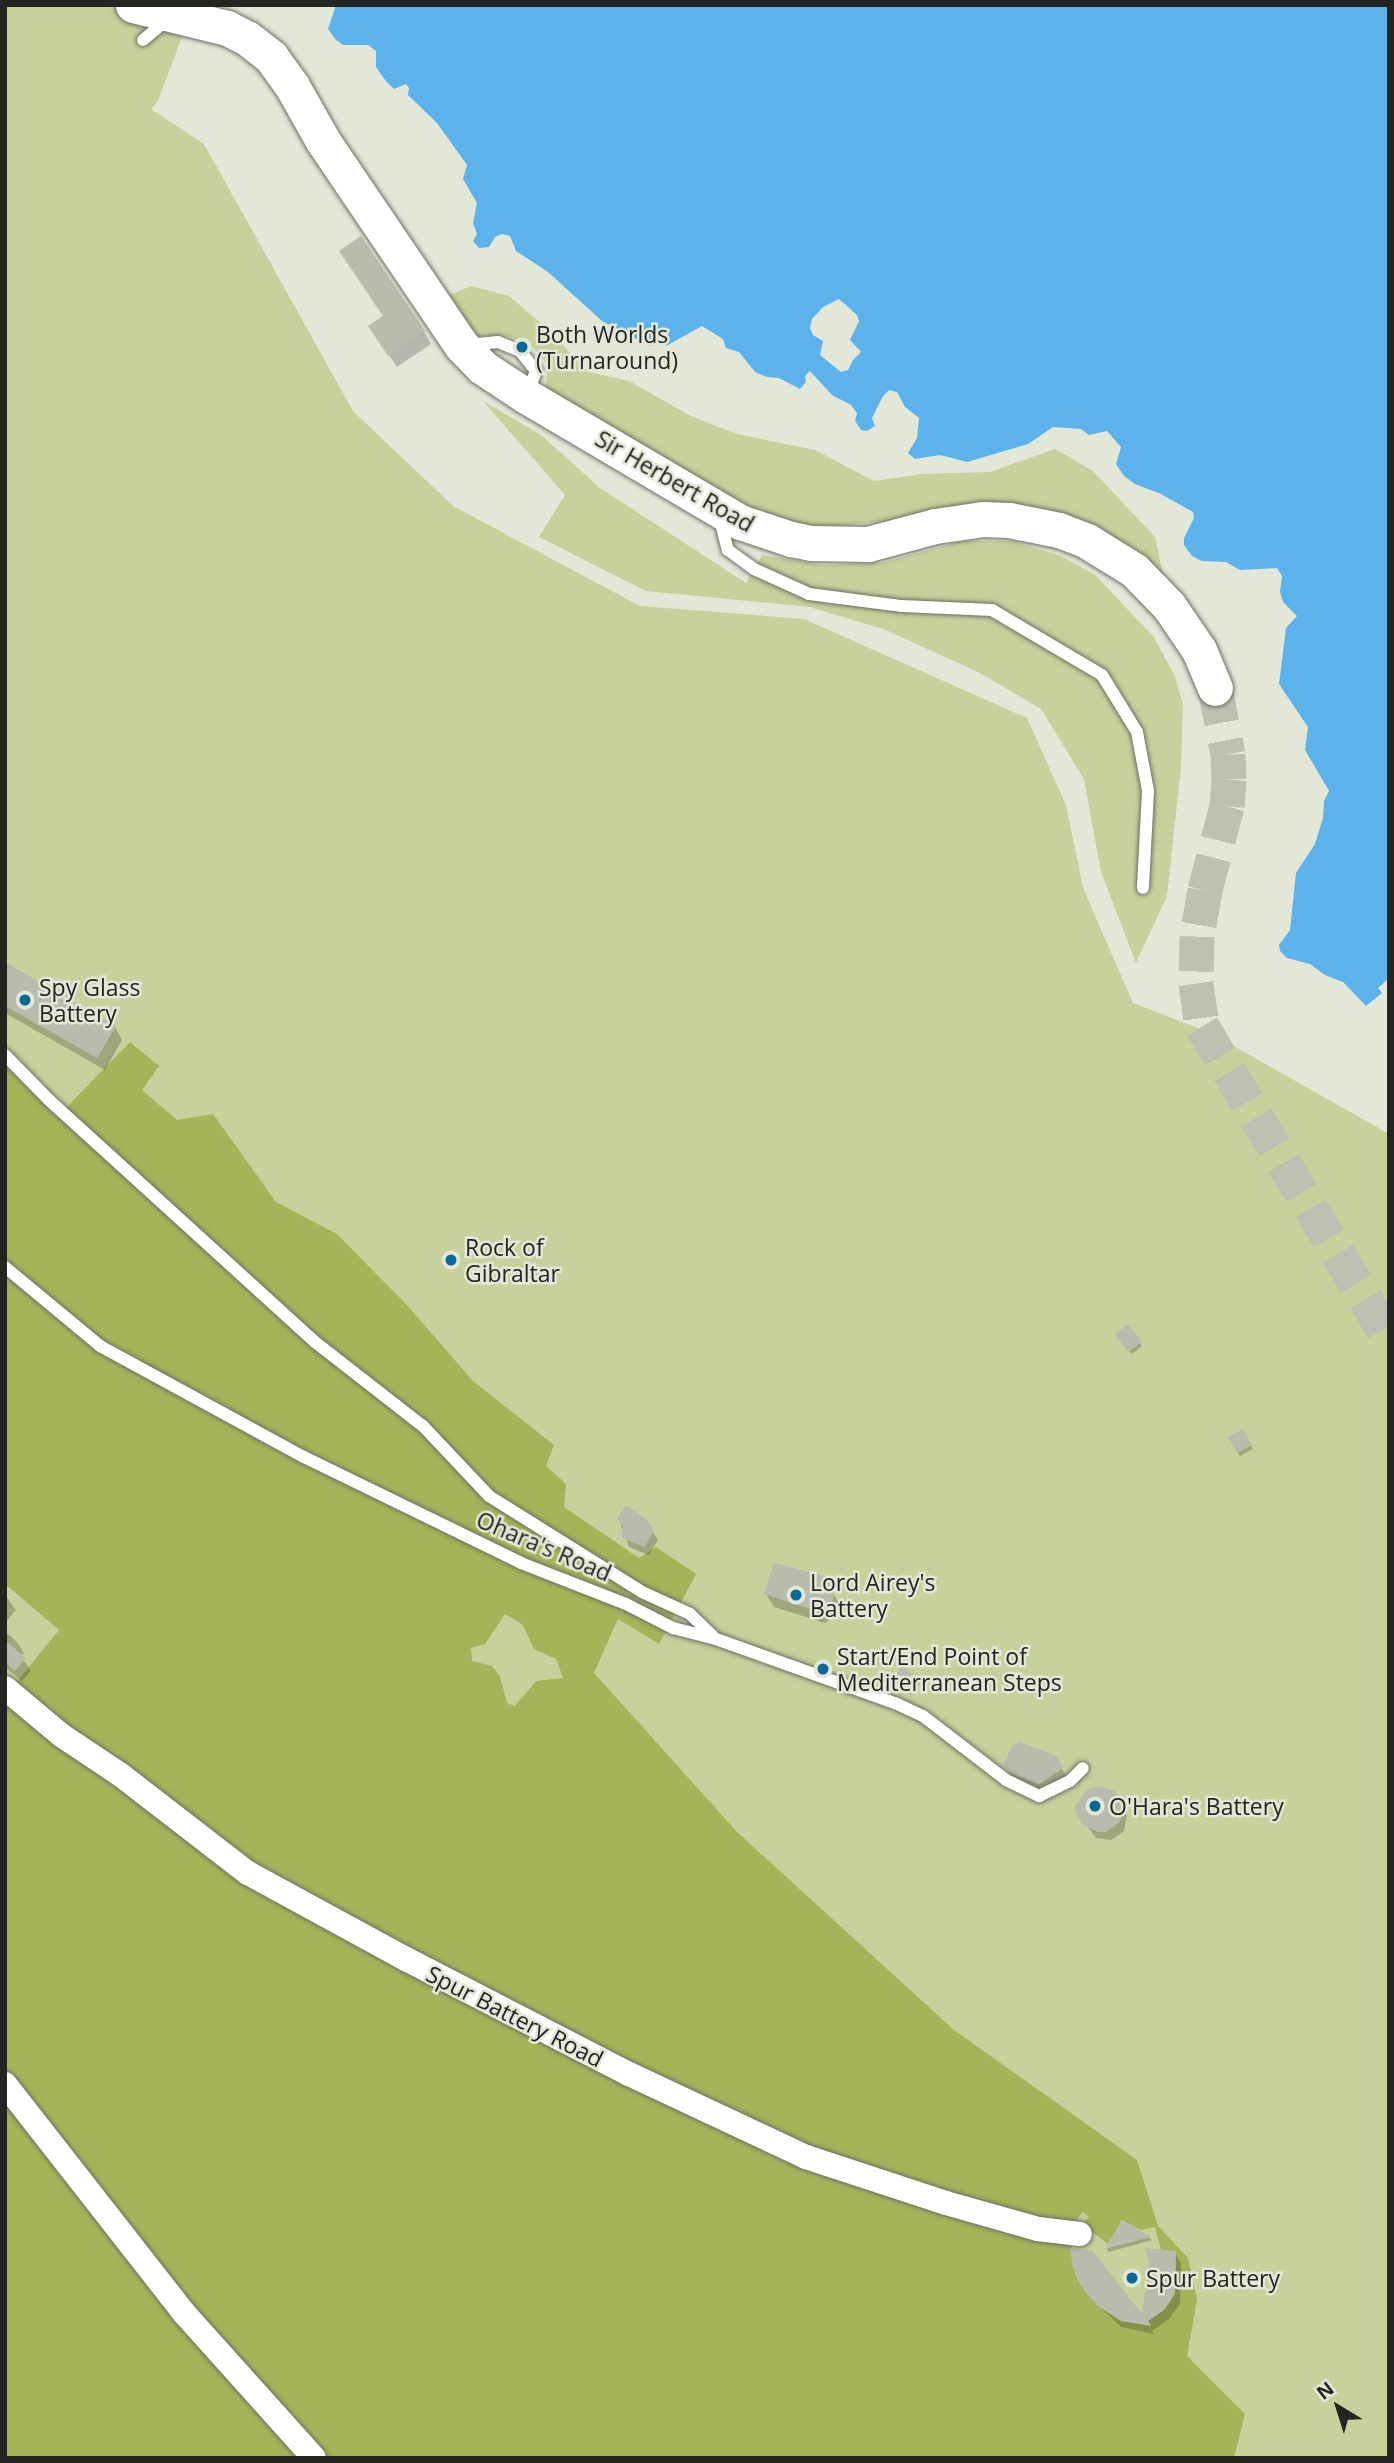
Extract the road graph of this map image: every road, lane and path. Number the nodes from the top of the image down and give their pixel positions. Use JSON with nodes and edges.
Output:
{"nodes":[{"id":1,"x":133,"y":5,"type":"edge"},
{"id":2,"x":172,"y":15,"type":"junction"},
{"id":3,"x":143,"y":40,"type":"dead end"},
{"id":4,"x":717,"y":509,"type":"junction"},
{"id":5,"x":1215,"y":688,"type":"tunnel mouth"},
{"id":6,"x":1143,"y":888,"type":"dead end"},
{"id":7,"x":5,"y":1055,"type":"edge"},
{"id":8,"x":5,"y":1267,"type":"edge"},
{"id":9,"x":716,"y":1639,"type":"junction"},
{"id":10,"x":5,"y":1689,"type":"edge"},
{"id":11,"x":1083,"y":1768,"type":"dead end"},
{"id":12,"x":5,"y":2084,"type":"edge"},
{"id":13,"x":1080,"y":2234,"type":"dead end"},
{"id":14,"x":314,"y":2458,"type":"edge"}],
"edges":[{"from":1,"to":2,"type":"main road","name":"Sir Herbert Road"},
{"from":2,"to":3,"type":"lane"},
{"from":2,"to":4,"type":"main road","name":"Sir Herbert Road"},
{"from":4,"to":5,"type":"main road","name":"Sir Herbert Road"},
{"from":4,"to":6,"type":"lane"},
{"from":7,"to":9,"type":"lane"},
{"from":8,"to":9,"type":"lane","name":"Ohara's Road"},
{"from":9,"to":11,"type":"lane","name":"Ohara's Road"},
{"from":10,"to":13,"type":"street","name":"Spur Battery Road"},
{"from":12,"to":14,"type":"street"}]}
